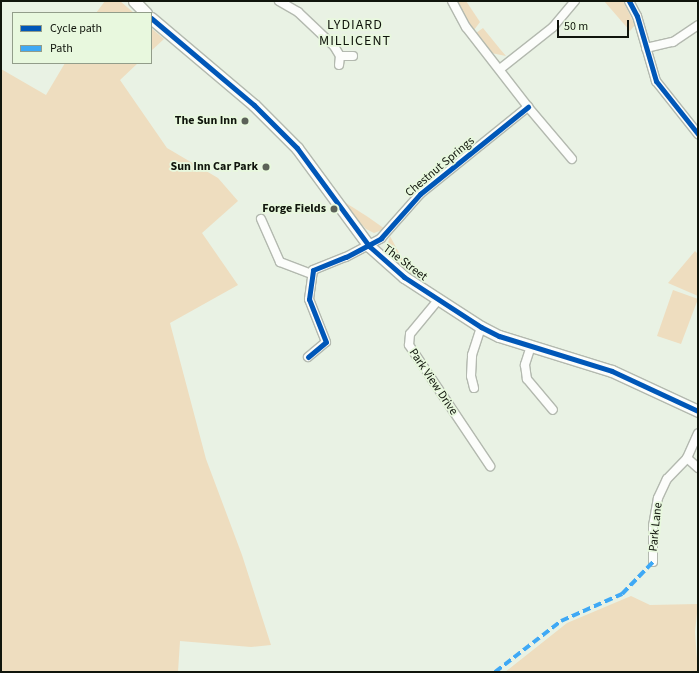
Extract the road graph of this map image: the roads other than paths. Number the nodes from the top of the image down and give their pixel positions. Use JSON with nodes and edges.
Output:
{"nodes":[{"id":1,"x":279,"y":1,"type":"edge"},
{"id":2,"x":452,"y":1,"type":"edge"},
{"id":3,"x":575,"y":1,"type":"edge"},
{"id":4,"x":629,"y":1,"type":"edge"},
{"id":5,"x":138,"y":2,"type":"edge"},
{"id":6,"x":145,"y":12,"type":"edge"},
{"id":7,"x":152,"y":19,"type":"edge"},
{"id":8,"x":698,"y":25,"type":"edge"},
{"id":9,"x":646,"y":48,"type":"junction"},
{"id":10,"x":353,"y":56,"type":"dead end"},
{"id":11,"x":500,"y":69,"type":"junction"},
{"id":12,"x":528,"y":108,"type":"junction"},
{"id":13,"x":698,"y":134,"type":"edge"},
{"id":14,"x":572,"y":159,"type":"dead end"},
{"id":15,"x":261,"y":219,"type":"dead end"},
{"id":16,"x":369,"y":246,"type":"junction"},
{"id":17,"x":311,"y":274,"type":"junction"},
{"id":18,"x":439,"y":300,"type":"junction"},
{"id":19,"x":481,"y":327,"type":"junction"},
{"id":20,"x":531,"y":346,"type":"junction"},
{"id":21,"x":308,"y":357,"type":"dead end"},
{"id":22,"x":474,"y":388,"type":"dead end"},
{"id":23,"x":553,"y":410,"type":"dead end"},
{"id":24,"x":698,"y":411,"type":"edge"},
{"id":25,"x":698,"y":434,"type":"edge"},
{"id":26,"x":687,"y":458,"type":"junction"},
{"id":27,"x":490,"y":466,"type":"dead end"},
{"id":28,"x":698,"y":468,"type":"edge"},
{"id":29,"x":653,"y":562,"type":"dead end"}],
"edges":[{"from":1,"to":10,"type":"street"},
{"from":2,"to":11,"type":"street"},
{"from":3,"to":11,"type":"street"},
{"from":4,"to":9,"type":"street"},
{"from":5,"to":6,"type":"street"},
{"from":7,"to":16,"type":"street","name":"The Street"},
{"from":8,"to":9,"type":"street"},
{"from":9,"to":13,"type":"street"},
{"from":11,"to":12,"type":"street"},
{"from":12,"to":14,"type":"street"},
{"from":12,"to":16,"type":"street","name":"Chestnut Springs"},
{"from":15,"to":17,"type":"street"},
{"from":16,"to":17,"type":"street"},
{"from":16,"to":18,"type":"street","name":"The Street"},
{"from":17,"to":21,"type":"street"},
{"from":18,"to":19,"type":"street","name":"The Street"},
{"from":18,"to":27,"type":"street","name":"Park View Drive"},
{"from":19,"to":20,"type":"street","name":"The Street"},
{"from":19,"to":22,"type":"street"},
{"from":20,"to":23,"type":"street"},
{"from":20,"to":24,"type":"street","name":"The Street"},
{"from":25,"to":26,"type":"street","name":"Park Lane"},
{"from":26,"to":28,"type":"street"},
{"from":26,"to":29,"type":"street","name":"Park Lane"}]}
